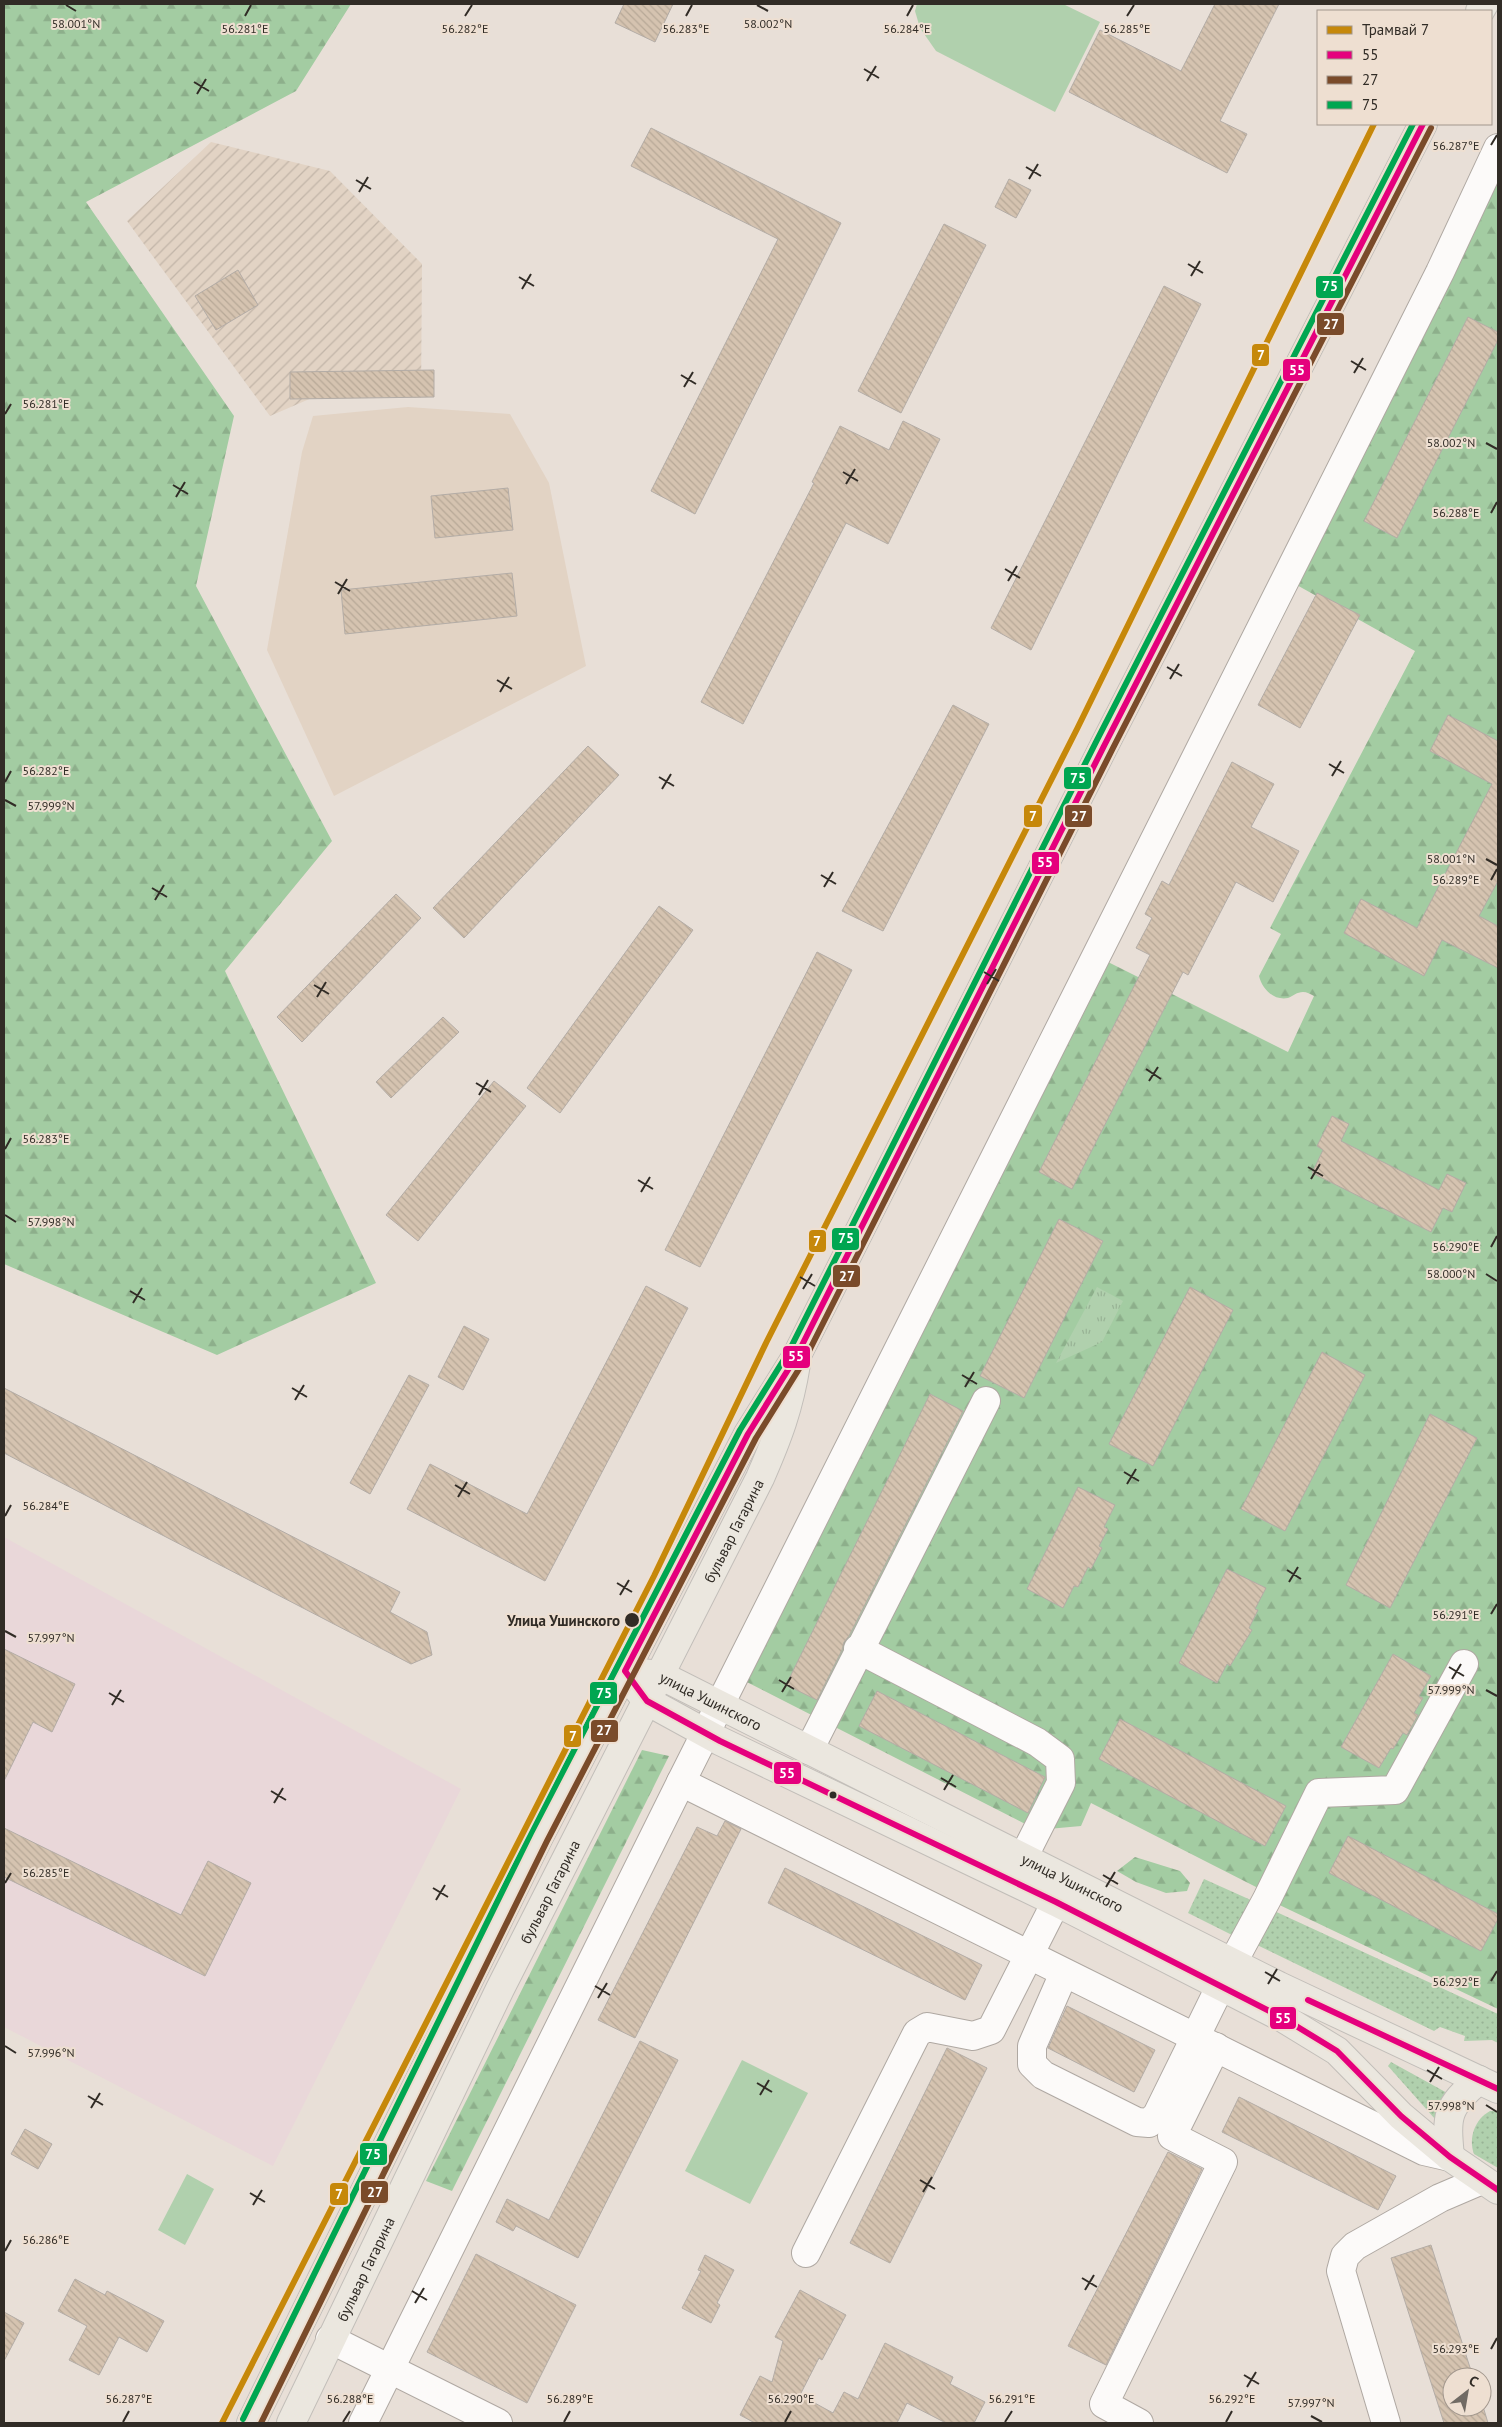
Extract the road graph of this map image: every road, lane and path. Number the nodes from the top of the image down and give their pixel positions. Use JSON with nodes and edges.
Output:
{"nodes":[{"id":1,"x":1422,"y":125,"type":"edge"},
{"id":2,"x":1498,"y":148,"type":"edge"},
{"id":3,"x":796,"y":1358,"type":"junction"},
{"id":4,"x":986,"y":1401,"type":"dead end"},
{"id":5,"x":858,"y":1649,"type":"junction"},
{"id":6,"x":1464,"y":1664,"type":"dead end"},
{"id":7,"x":624,"y":1672,"type":"junction"},
{"id":8,"x":660,"y":1675,"type":"junction"},
{"id":9,"x":647,"y":1701,"type":"junction"},
{"id":10,"x":720,"y":1706,"type":"junction"},
{"id":11,"x":706,"y":1733,"type":"junction"},
{"id":12,"x":809,"y":1750,"type":"junction"},
{"id":13,"x":681,"y":1782,"type":"junction"},
{"id":14,"x":539,"y":1837,"type":"junction"},
{"id":15,"x":568,"y":1852,"type":"junction"},
{"id":16,"x":1024,"y":1856,"type":"junction"},
{"id":17,"x":1061,"y":1890,"type":"junction"},
{"id":18,"x":1030,"y":1955,"type":"junction"},
{"id":19,"x":1233,"y":1962,"type":"junction"},
{"id":20,"x":1064,"y":1973,"type":"junction"},
{"id":21,"x":1220,"y":1987,"type":"junction"},
{"id":22,"x":1205,"y":2041,"type":"junction"},
{"id":23,"x":1488,"y":2084,"type":"edge"},
{"id":24,"x":1450,"y":2157,"type":"junction"},
{"id":25,"x":1490,"y":2185,"type":"edge"},
{"id":26,"x":352,"y":2216,"type":"junction"},
{"id":27,"x":382,"y":2233,"type":"junction"},
{"id":28,"x":806,"y":2253,"type":"dead end"},
{"id":29,"x":330,"y":2340,"type":"junction"},
{"id":30,"x":390,"y":2368,"type":"junction"},
{"id":31,"x":251,"y":2423,"type":"edge"},
{"id":32,"x":291,"y":2423,"type":"edge"},
{"id":33,"x":363,"y":2423,"type":"edge"},
{"id":34,"x":498,"y":2423,"type":"edge"},
{"id":35,"x":1139,"y":2423,"type":"edge"},
{"id":36,"x":1386,"y":2423,"type":"edge"}],
"edges":[{"from":1,"to":3,"type":"main road","name":"бульвар Гагарина"},
{"from":2,"to":10,"type":"street"},
{"from":3,"to":7,"type":"main road","name":"бульвар Гагарина"},
{"from":3,"to":8,"type":"main road","name":"бульвар Гагарина"},
{"from":4,"to":5,"type":"street"},
{"from":5,"to":12,"type":"street"},
{"from":5,"to":16,"type":"street"},
{"from":6,"to":19,"type":"street"},
{"from":7,"to":8,"type":"main road","name":"улица Ушинского"},
{"from":7,"to":9,"type":"main road","name":"улица Ушинского"},
{"from":7,"to":14,"type":"main road","name":"бульвар Гагарина"},
{"from":8,"to":9,"type":"main road","name":"бульвар Гагарина"},
{"from":8,"to":10,"type":"main road","name":"улица Ушинского"},
{"from":9,"to":11,"type":"main road","name":"улица Ушинского"},
{"from":9,"to":15,"type":"main road","name":"бульвар Гагарина"},
{"from":10,"to":11,"type":"street"},
{"from":10,"to":12,"type":"main road","name":"улица Ушинского"},
{"from":11,"to":13,"type":"street"},
{"from":11,"to":17,"type":"main road","name":"улица Ушинского"},
{"from":12,"to":16,"type":"main road","name":"улица Ушинского"},
{"from":13,"to":18,"type":"street"},
{"from":13,"to":30,"type":"street"},
{"from":14,"to":15,"type":"main road"},
{"from":14,"to":26,"type":"main road","name":"бульвар Гагарина"},
{"from":15,"to":27,"type":"main road","name":"бульвар Гагарина"},
{"from":16,"to":17,"type":"main road","name":"улица Ушинского"},
{"from":17,"to":18,"type":"street"},
{"from":17,"to":19,"type":"main road","name":"улица Ушинского"},
{"from":17,"to":21,"type":"main road","name":"улица Ушинского"},
{"from":18,"to":20,"type":"street"},
{"from":18,"to":28,"type":"street"},
{"from":19,"to":21,"type":"main road"},
{"from":19,"to":23,"type":"main road","name":"улица Ушинского"},
{"from":20,"to":22,"type":"street"},
{"from":20,"to":22,"type":"street"},
{"from":21,"to":22,"type":"street"},
{"from":21,"to":24,"type":"main road","name":"улица Ушинского"},
{"from":22,"to":24,"type":"street"},
{"from":22,"to":35,"type":"street"},
{"from":23,"to":24,"type":"main road"},
{"from":24,"to":25,"type":"main road","name":"улица Ушинского"},
{"from":25,"to":36,"type":"street"},
{"from":26,"to":27,"type":"main road"},
{"from":26,"to":31,"type":"main road","name":"бульвар Гагарина"},
{"from":27,"to":29,"type":"main road","name":"бульвар Гагарина"},
{"from":29,"to":30,"type":"street"},
{"from":29,"to":32,"type":"main road","name":"бульвар Гагарина"},
{"from":30,"to":33,"type":"street"},
{"from":30,"to":34,"type":"street"}]}
